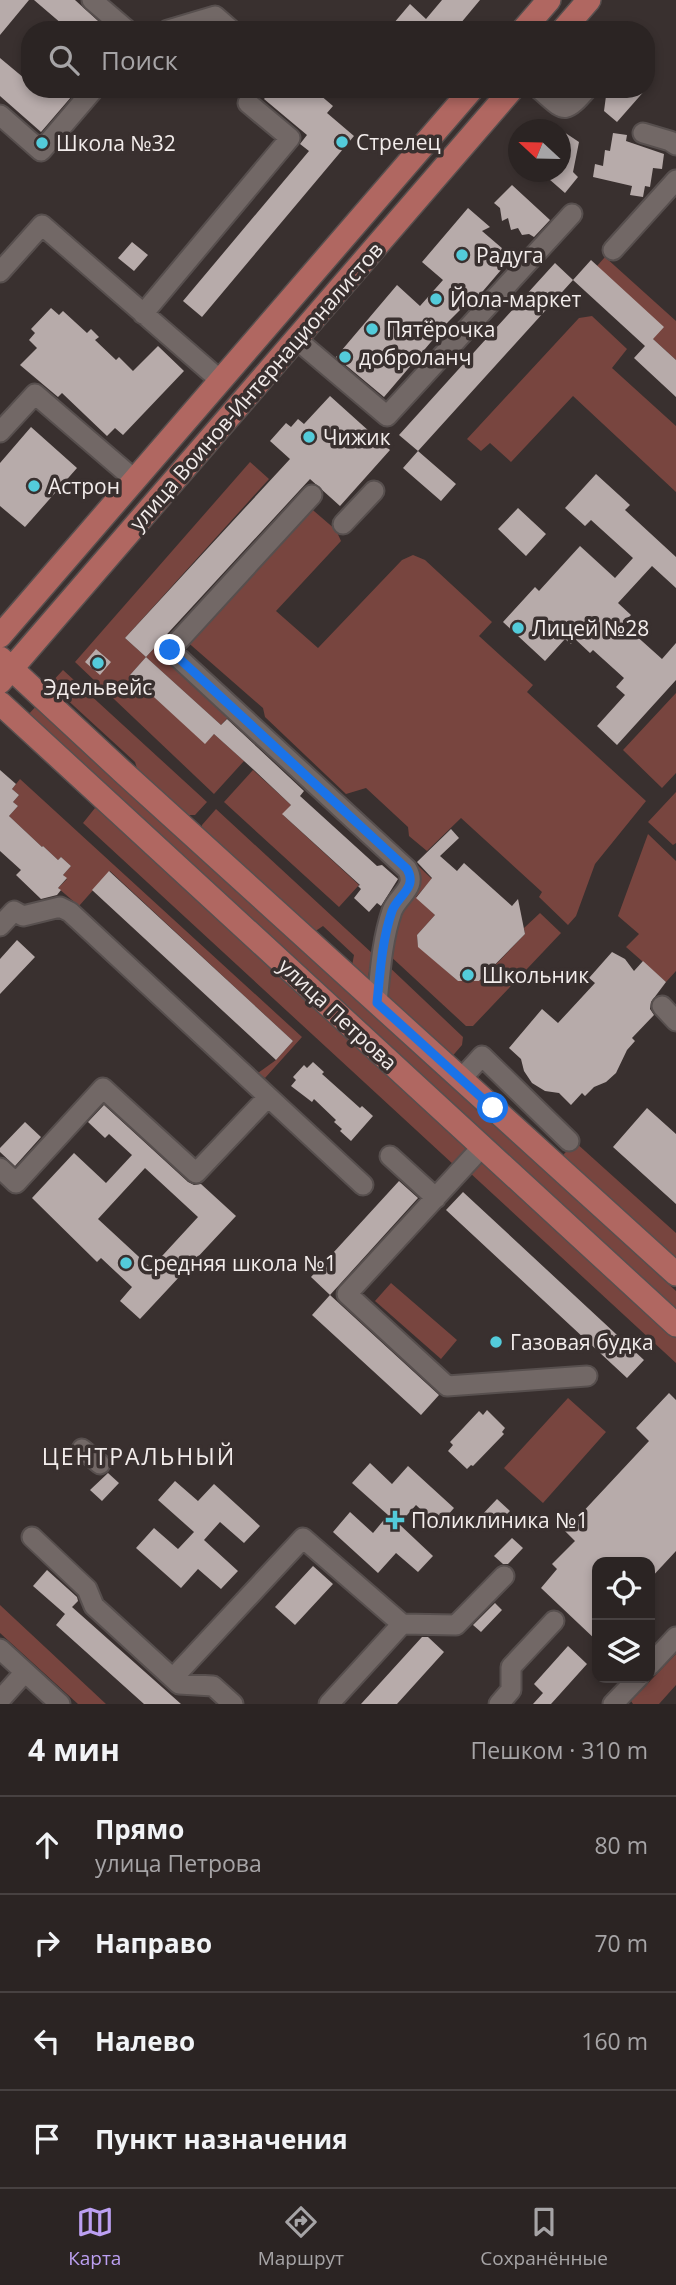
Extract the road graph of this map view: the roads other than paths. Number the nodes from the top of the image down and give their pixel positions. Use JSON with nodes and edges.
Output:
{"nodes":[{"id":1,"x":92,"y":0,"type":"edge"},
{"id":2,"x":549,"y":0,"type":"edge"},
{"id":3,"x":589,"y":0,"type":"edge"},
{"id":4,"x":116,"y":21,"type":"edge"},
{"id":5,"x":198,"y":21,"type":"edge"},
{"id":6,"x":221,"y":21,"type":"edge"},
{"id":7,"x":531,"y":21,"type":"edge"},
{"id":8,"x":571,"y":21,"type":"edge"},
{"id":9,"x":86,"y":98,"type":"edge"},
{"id":10,"x":464,"y":98,"type":"edge"},
{"id":11,"x":504,"y":98,"type":"edge"},
{"id":12,"x":550,"y":98,"type":"edge"},
{"id":13,"x":579,"y":98,"type":"edge"},
{"id":14,"x":248,"y":103,"type":"dead end"},
{"id":15,"x":0,"y":115,"type":"edge"},
{"id":16,"x":643,"y":133,"type":"dead end"},
{"id":17,"x":676,"y":145,"type":"edge"},
{"id":18,"x":676,"y":180,"type":"edge"},
{"id":19,"x":572,"y":214,"type":"dead end"},
{"id":20,"x":613,"y":250,"type":"dead end"},
{"id":21,"x":0,"y":272,"type":"edge"},
{"id":22,"x":143,"y":314,"type":"junction"},
{"id":23,"x":296,"y":339,"type":"junction"},
{"id":24,"x":220,"y":381,"type":"junction"},
{"id":25,"x":0,"y":432,"type":"edge"},
{"id":26,"x":135,"y":480,"type":"junction"},
{"id":27,"x":374,"y":491,"type":"dead end"},
{"id":28,"x":312,"y":495,"type":"dead end"},
{"id":29,"x":343,"y":524,"type":"dead end"},
{"id":30,"x":0,"y":636,"type":"edge"},
{"id":31,"x":4,"y":669,"type":"edge"},
{"id":32,"x":0,"y":703,"type":"edge"},
{"id":33,"x":7,"y":905,"type":"edge"},
{"id":34,"x":0,"y":926,"type":"edge"},
{"id":35,"x":377,"y":1003,"type":"junction"},
{"id":36,"x":663,"y":1006,"type":"dead end"},
{"id":37,"x":676,"y":1021,"type":"edge"},
{"id":38,"x":461,"y":1079,"type":"junction"},
{"id":39,"x":268,"y":1097,"type":"junction"},
{"id":40,"x":569,"y":1141,"type":"dead end"},
{"id":41,"x":482,"y":1147,"type":"junction"},
{"id":42,"x":390,"y":1156,"type":"dead end"},
{"id":43,"x":0,"y":1168,"type":"edge"},
{"id":44,"x":363,"y":1185,"type":"dead end"},
{"id":45,"x":436,"y":1198,"type":"junction"},
{"id":46,"x":676,"y":1274,"type":"edge"},
{"id":47,"x":676,"y":1325,"type":"edge"},
{"id":48,"x":587,"y":1376,"type":"dead end"},
{"id":49,"x":82,"y":1449,"type":"dead end"},
{"id":50,"x":100,"y":1465,"type":"dead end"},
{"id":51,"x":32,"y":1536,"type":"dead end"},
{"id":52,"x":504,"y":1576,"type":"dead end"},
{"id":53,"x":554,"y":1621,"type":"dead end"},
{"id":54,"x":402,"y":1624,"type":"junction"},
{"id":55,"x":676,"y":1637,"type":"edge"},
{"id":56,"x":0,"y":1650,"type":"edge"},
{"id":57,"x":655,"y":1660,"type":"edge"},
{"id":58,"x":25,"y":1672,"type":"junction"},
{"id":59,"x":173,"y":1678,"type":"junction"},
{"id":60,"x":633,"y":1683,"type":"edge"},
{"id":61,"x":0,"y":1699,"type":"edge"},
{"id":62,"x":60,"y":1704,"type":"edge"},
{"id":63,"x":233,"y":1704,"type":"edge"},
{"id":64,"x":329,"y":1704,"type":"edge"},
{"id":65,"x":499,"y":1704,"type":"edge"},
{"id":66,"x":613,"y":1704,"type":"edge"}],
"edges":[{"from":1,"to":4,"type":"street"},
{"from":2,"to":7,"type":"main road"},
{"from":3,"to":8,"type":"main road"},
{"from":5,"to":6,"type":"street"},
{"from":9,"to":15,"type":"street"},
{"from":10,"to":24,"type":"main road","name":"улица Воинов-Интернационалистов"},
{"from":11,"to":23,"type":"main road","name":"улица Воинов-Интернационалистов"},
{"from":12,"to":13,"type":"street"},
{"from":14,"to":22,"type":"street"},
{"from":16,"to":17,"type":"street"},
{"from":18,"to":20,"type":"street"},
{"from":19,"to":23,"type":"street"},
{"from":21,"to":22,"type":"street"},
{"from":22,"to":24,"type":"street"},
{"from":23,"to":31,"type":"main road","name":"улица Воинов-Интернационалистов"},
{"from":24,"to":26,"type":"main road","name":"улица Воинов-Интернационалистов"},
{"from":25,"to":26,"type":"street"},
{"from":26,"to":30,"type":"main road","name":"улица Воинов-Интернационалистов"},
{"from":27,"to":29,"type":"street"},
{"from":28,"to":35,"type":"street"},
{"from":31,"to":35,"type":"main road","name":"улица Петрова"},
{"from":32,"to":41,"type":"main road","name":"улица Петрова"},
{"from":33,"to":34,"type":"street"},
{"from":33,"to":39,"type":"street"},
{"from":35,"to":38,"type":"main road","name":"улица Петрова"},
{"from":36,"to":37,"type":"street"},
{"from":38,"to":40,"type":"street"},
{"from":38,"to":46,"type":"main road","name":"улица Петрова"},
{"from":39,"to":43,"type":"street"},
{"from":39,"to":44,"type":"street"},
{"from":41,"to":45,"type":"street"},
{"from":41,"to":47,"type":"main road","name":"улица Петрова"},
{"from":42,"to":45,"type":"street"},
{"from":45,"to":48,"type":"street"},
{"from":49,"to":50,"type":"street"},
{"from":51,"to":59,"type":"street"},
{"from":52,"to":54,"type":"street"},
{"from":53,"to":65,"type":"street"},
{"from":54,"to":59,"type":"street"},
{"from":54,"to":64,"type":"street"},
{"from":55,"to":57,"type":"street"},
{"from":56,"to":58,"type":"street"},
{"from":58,"to":61,"type":"street"},
{"from":58,"to":62,"type":"street"},
{"from":59,"to":63,"type":"street"},
{"from":60,"to":66,"type":"street"}]}
